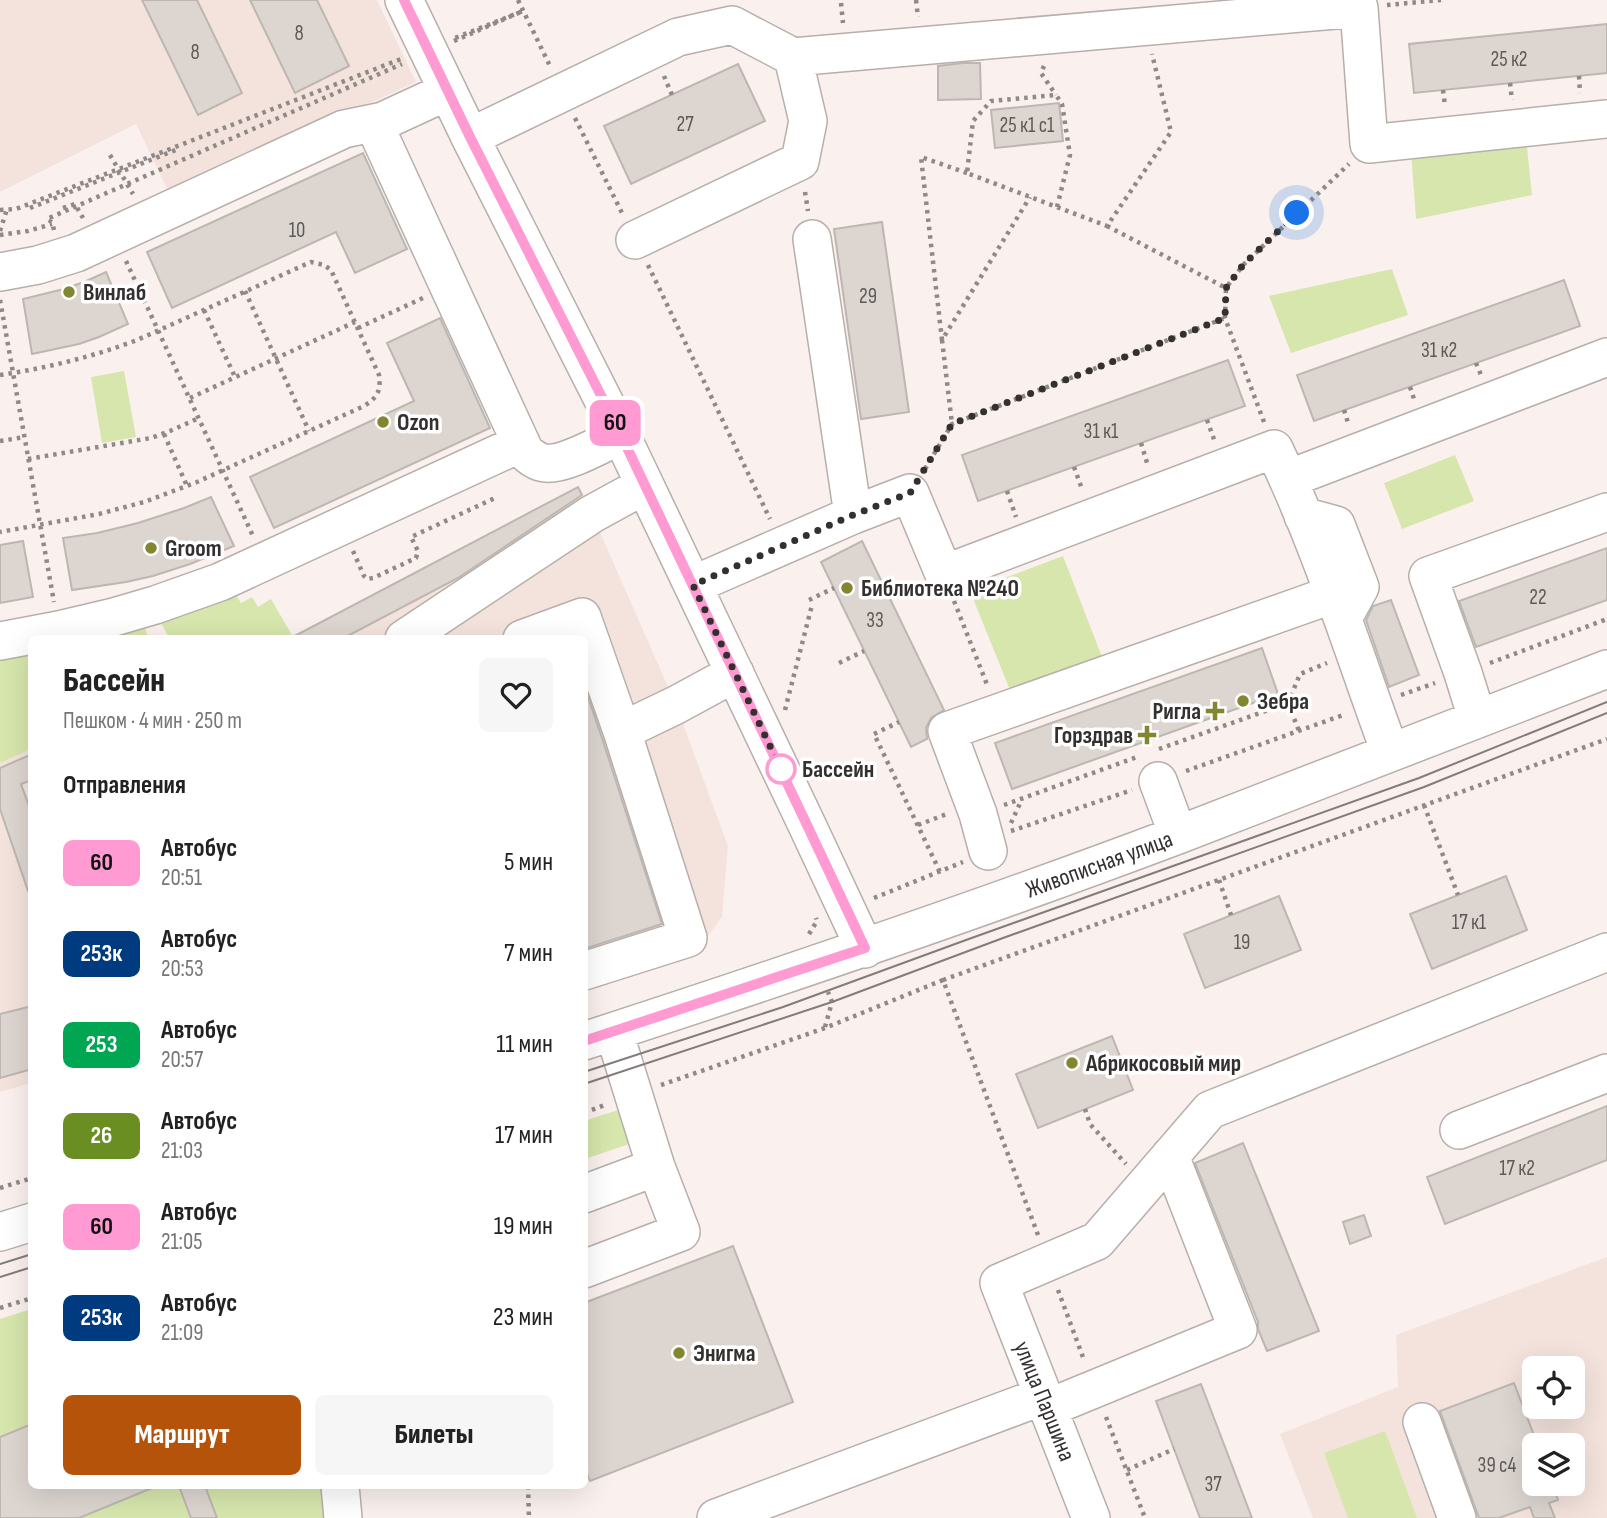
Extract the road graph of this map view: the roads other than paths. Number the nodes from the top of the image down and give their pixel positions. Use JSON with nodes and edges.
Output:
{"nodes":[{"id":1,"x":404,"y":0,"type":"edge"},
{"id":2,"x":1381,"y":4,"type":"edge"},
{"id":3,"x":793,"y":57,"type":"junction"},
{"id":4,"x":448,"y":91,"type":"junction"},
{"id":5,"x":1607,"y":119,"type":"edge"},
{"id":6,"x":374,"y":124,"type":"junction"},
{"id":7,"x":470,"y":137,"type":"junction"},
{"id":8,"x":812,"y":239,"type":"road end"},
{"id":9,"x":635,"y":240,"type":"road end"},
{"id":10,"x":0,"y":272,"type":"edge"},
{"id":11,"x":1607,"y":357,"type":"edge"},
{"id":12,"x":621,"y":435,"type":"junction"},
{"id":13,"x":521,"y":443,"type":"junction"},
{"id":14,"x":1281,"y":464,"type":"junction"},
{"id":15,"x":645,"y":485,"type":"junction"},
{"id":16,"x":1607,"y":512,"type":"edge"},
{"id":17,"x":853,"y":515,"type":"junction"},
{"id":18,"x":693,"y":585,"type":"junction"},
{"id":19,"x":1344,"y":621,"type":"junction"},
{"id":20,"x":28,"y":635,"type":"edge"},
{"id":21,"x":30,"y":635,"type":"edge"},
{"id":22,"x":410,"y":635,"type":"edge"},
{"id":23,"x":533,"y":635,"type":"edge"},
{"id":24,"x":0,"y":640,"type":"edge"},
{"id":25,"x":1607,"y":669,"type":"edge"},
{"id":26,"x":735,"y":673,"type":"junction"},
{"id":27,"x":1477,"y":718,"type":"junction"},
{"id":28,"x":622,"y":731,"type":"junction"},
{"id":29,"x":1390,"y":752,"type":"junction"},
{"id":30,"x":1153,"y":762,"type":"road end"},
{"id":31,"x":1178,"y":835,"type":"junction"},
{"id":32,"x":988,"y":851,"type":"road end"},
{"id":33,"x":865,"y":948,"type":"junction"},
{"id":34,"x":1607,"y":952,"type":"edge"},
{"id":35,"x":588,"y":970,"type":"edge"},
{"id":36,"x":599,"y":1037,"type":"edge"},
{"id":37,"x":1607,"y":1073,"type":"edge"},
{"id":38,"x":1459,"y":1130,"type":"dead end"},
{"id":39,"x":1170,"y":1156,"type":"junction"},
{"id":40,"x":656,"y":1167,"type":"junction"},
{"id":41,"x":588,"y":1192,"type":"edge"},
{"id":42,"x":28,"y":1223,"type":"edge"},
{"id":43,"x":0,"y":1233,"type":"edge"},
{"id":44,"x":588,"y":1267,"type":"edge"},
{"id":45,"x":1046,"y":1402,"type":"junction"},
{"id":46,"x":1422,"y":1422,"type":"dead end"},
{"id":47,"x":340,"y":1489,"type":"edge"},
{"id":48,"x":343,"y":1518,"type":"edge"},
{"id":49,"x":716,"y":1518,"type":"edge"},
{"id":50,"x":1091,"y":1518,"type":"edge"},
{"id":51,"x":1457,"y":1518,"type":"edge"}],
"edges":[{"from":1,"to":4,"type":"street"},
{"from":2,"to":3,"type":"street"},
{"from":2,"to":5,"type":"street"},
{"from":3,"to":7,"type":"street"},
{"from":3,"to":9,"type":"street"},
{"from":4,"to":6,"type":"street"},
{"from":4,"to":7,"type":"street"},
{"from":6,"to":10,"type":"street"},
{"from":6,"to":13,"type":"street"},
{"from":7,"to":12,"type":"street"},
{"from":8,"to":17,"type":"street"},
{"from":11,"to":14,"type":"street"},
{"from":12,"to":13,"type":"street"},
{"from":12,"to":15,"type":"street"},
{"from":13,"to":21,"type":"street"},
{"from":14,"to":17,"type":"street"},
{"from":14,"to":19,"type":"street"},
{"from":15,"to":18,"type":"street"},
{"from":15,"to":22,"type":"street"},
{"from":16,"to":27,"type":"street"},
{"from":17,"to":18,"type":"street"},
{"from":18,"to":26,"type":"street"},
{"from":19,"to":29,"type":"street"},
{"from":19,"to":32,"type":"street"},
{"from":20,"to":24,"type":"street"},
{"from":23,"to":28,"type":"street"},
{"from":25,"to":27,"type":"street","name":"Живописная улица"},
{"from":26,"to":28,"type":"street"},
{"from":26,"to":33,"type":"street"},
{"from":27,"to":29,"type":"street","name":"Живописная улица"},
{"from":28,"to":35,"type":"street"},
{"from":29,"to":31,"type":"street","name":"Живописная улица"},
{"from":30,"to":31,"type":"street"},
{"from":31,"to":33,"type":"street","name":"Живописная улица"},
{"from":33,"to":36,"type":"street","name":"Живописная улица"},
{"from":34,"to":39,"type":"street"},
{"from":36,"to":40,"type":"street"},
{"from":37,"to":38,"type":"street"},
{"from":39,"to":45,"type":"street","name":"улица Паршина"},
{"from":39,"to":45,"type":"street"},
{"from":40,"to":41,"type":"street"},
{"from":40,"to":44,"type":"street"},
{"from":42,"to":43,"type":"street"},
{"from":45,"to":49,"type":"street"},
{"from":45,"to":50,"type":"street","name":"улица Паршина"},
{"from":46,"to":51,"type":"street"},
{"from":47,"to":48,"type":"street"}]}
